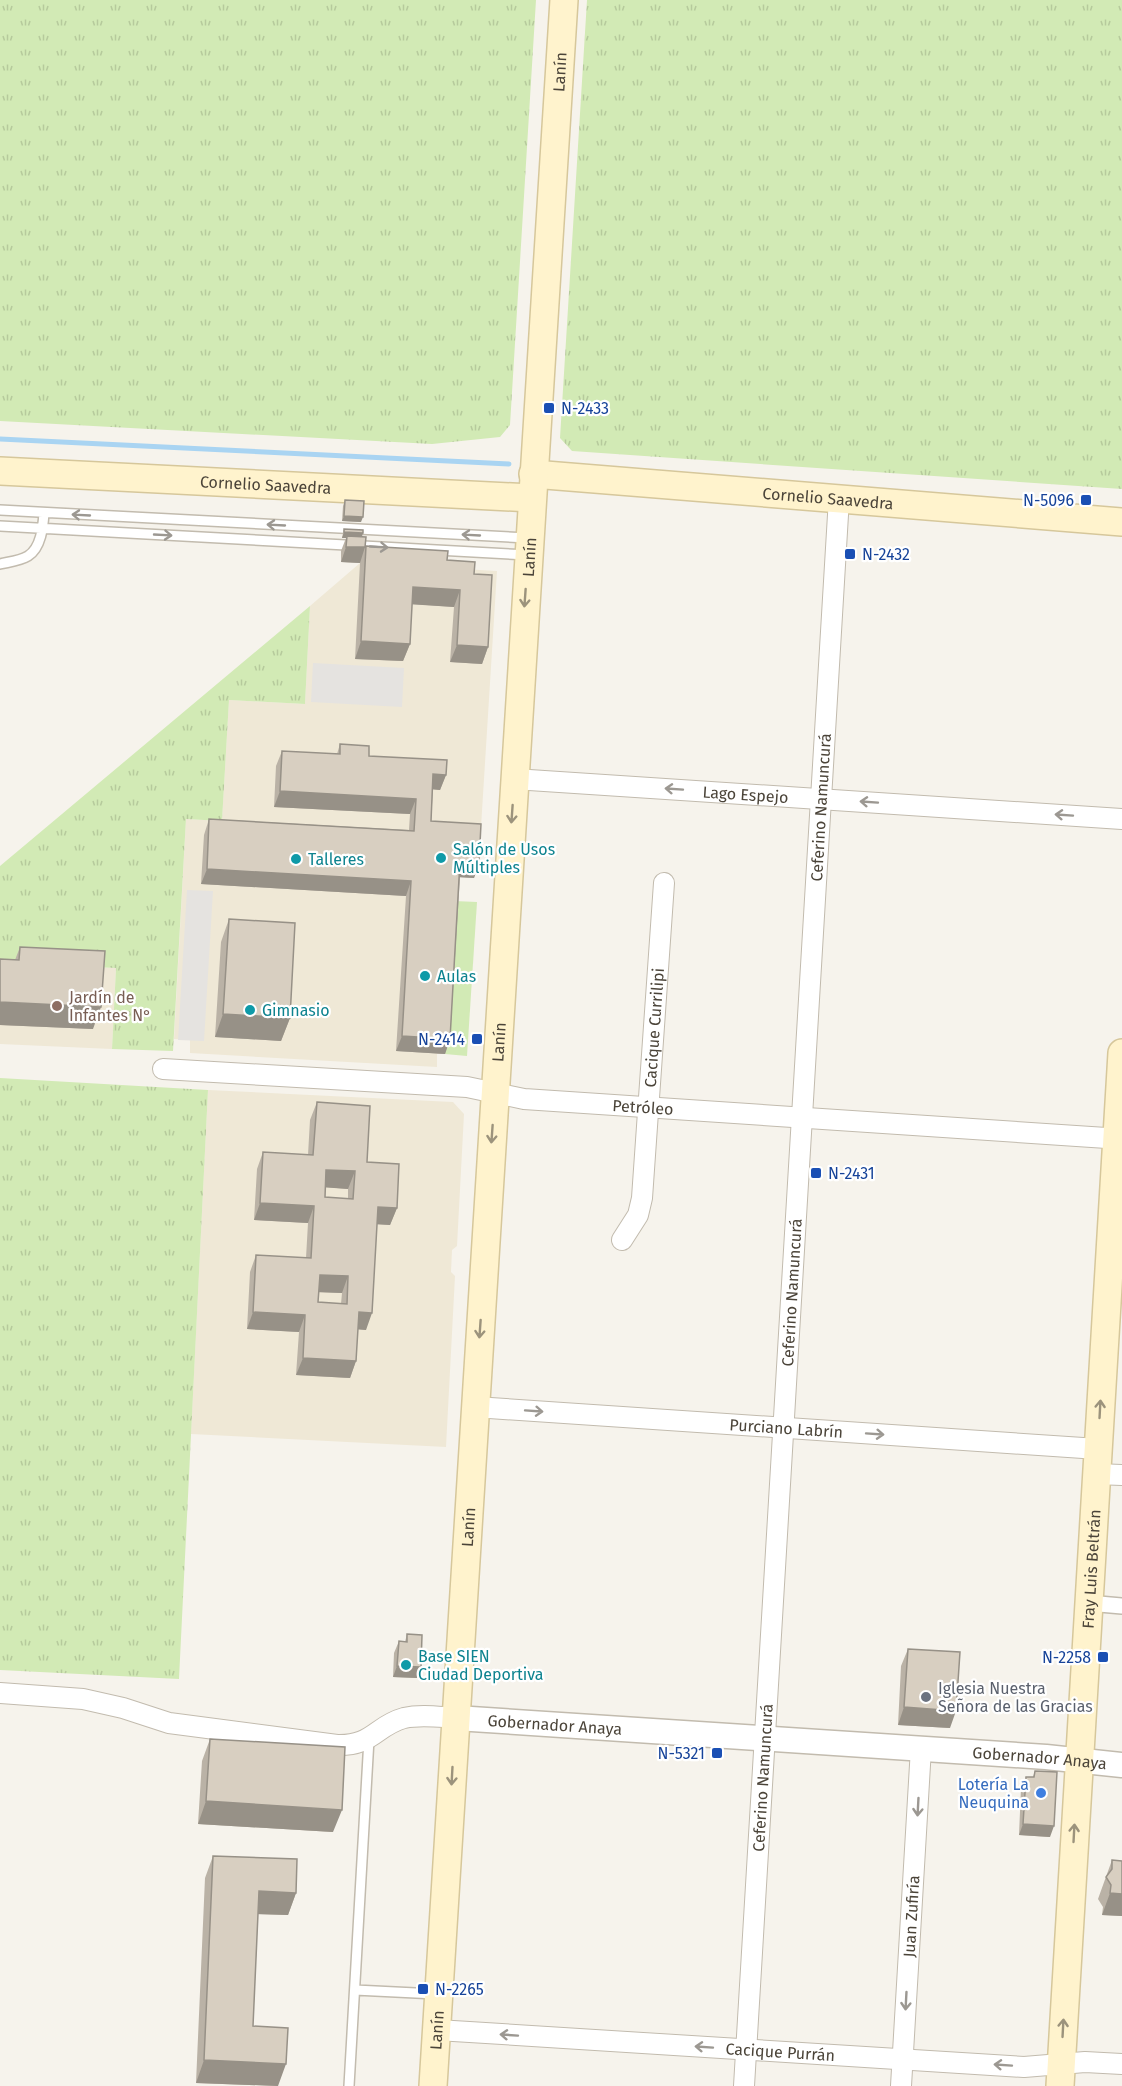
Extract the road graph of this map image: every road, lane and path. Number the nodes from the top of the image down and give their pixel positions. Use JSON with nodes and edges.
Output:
{"nodes":[{"id":1,"x":564,"y":0,"type":"edge"},
{"id":2,"x":0,"y":471,"type":"edge"},
{"id":3,"x":532,"y":486,"type":"junction"},
{"id":4,"x":839,"y":498,"type":"junction"},
{"id":5,"x":0,"y":510,"type":"edge"},
{"id":6,"x":44,"y":513,"type":"junction"},
{"id":7,"x":1122,"y":522,"type":"edge"},
{"id":8,"x":0,"y":526,"type":"edge"},
{"id":9,"x":43,"y":529,"type":"junction"},
{"id":10,"x":529,"y":547,"type":"junction"},
{"id":11,"x":0,"y":564,"type":"edge"},
{"id":12,"x":514,"y":779,"type":"junction"},
{"id":13,"x":821,"y":799,"type":"junction"},
{"id":14,"x":1122,"y":819,"type":"edge"},
{"id":15,"x":664,"y":883,"type":"dead end"},
{"id":16,"x":1122,"y":1053,"type":"edge"},
{"id":17,"x":163,"y":1069,"type":"dead end"},
{"id":18,"x":495,"y":1093,"type":"junction"},
{"id":19,"x":648,"y":1108,"type":"junction"},
{"id":20,"x":802,"y":1118,"type":"junction"},
{"id":21,"x":1119,"y":1139,"type":"edge"},
{"id":22,"x":622,"y":1239,"type":"dead end"},
{"id":23,"x":1114,"y":1304,"type":"edge"},
{"id":24,"x":475,"y":1407,"type":"junction"},
{"id":25,"x":783,"y":1428,"type":"junction"},
{"id":26,"x":1105,"y":1466,"type":"edge"},
{"id":27,"x":1088,"y":1603,"type":"junction"},
{"id":28,"x":1122,"y":1606,"type":"edge"},
{"id":29,"x":0,"y":1693,"type":"edge"},
{"id":30,"x":456,"y":1718,"type":"junction"},
{"id":31,"x":765,"y":1738,"type":"junction"},
{"id":32,"x":369,"y":1739,"type":"junction"},
{"id":33,"x":921,"y":1748,"type":"junction"},
{"id":34,"x":1078,"y":1761,"type":"junction"},
{"id":35,"x":1122,"y":1765,"type":"edge"},
{"id":36,"x":355,"y":1990,"type":"junction"},
{"id":37,"x":439,"y":1995,"type":"junction"},
{"id":38,"x":436,"y":2030,"type":"junction"},
{"id":39,"x":746,"y":2049,"type":"junction"},
{"id":40,"x":902,"y":2059,"type":"junction"},
{"id":41,"x":1122,"y":2064,"type":"edge"},
{"id":42,"x":1061,"y":2075,"type":"edge"},
{"id":43,"x":349,"y":2086,"type":"edge"},
{"id":44,"x":433,"y":2086,"type":"edge"},
{"id":45,"x":744,"y":2086,"type":"edge"},
{"id":46,"x":901,"y":2086,"type":"edge"}],
"edges":[{"from":1,"to":3,"type":"main road","name":"Lanín"},
{"from":2,"to":3,"type":"main road","name":"Cornelio Saavedra"},
{"from":3,"to":4,"type":"main road","name":"Cornelio Saavedra"},
{"from":3,"to":10,"type":"main road","name":"Lanín"},
{"from":4,"to":7,"type":"main road","name":"Cornelio Saavedra"},
{"from":4,"to":13,"type":"street","name":"Ceferino Namuncurá"},
{"from":5,"to":6,"type":"lane"},
{"from":6,"to":9,"type":"lane"},
{"from":10,"to":6,"type":"lane","one_way":true},
{"from":8,"to":9,"type":"lane"},
{"from":9,"to":10,"type":"lane","one_way":true},
{"from":9,"to":11,"type":"lane"},
{"from":10,"to":12,"type":"main road","name":"Lanín","one_way":true},
{"from":13,"to":12,"type":"street","name":"Lago Espejo","one_way":true},
{"from":12,"to":18,"type":"main road","name":"Lanín","one_way":true},
{"from":14,"to":13,"type":"street","name":"Lago Espejo","one_way":true},
{"from":13,"to":20,"type":"street","name":"Ceferino Namuncurá"},
{"from":15,"to":19,"type":"street","name":"Cacique Currilipi"},
{"from":16,"to":21,"type":"main road","name":"Fray Luis Beltrán"},
{"from":17,"to":18,"type":"street","name":"Petróleo"},
{"from":18,"to":19,"type":"street","name":"Petróleo"},
{"from":18,"to":24,"type":"main road","name":"Lanín","one_way":true},
{"from":19,"to":20,"type":"street","name":"Petróleo"},
{"from":19,"to":22,"type":"street","name":"Cacique Currilipi"},
{"from":20,"to":21,"type":"street","name":"Petróleo"},
{"from":20,"to":25,"type":"street","name":"Ceferino Namuncurá"},
{"from":21,"to":23,"type":"main road","name":"Fray Luis Beltrán"},
{"from":26,"to":23,"type":"main road","name":"Fray Luis Beltrán","one_way":true},
{"from":24,"to":25,"type":"street","name":"Purciano Labrín","one_way":true},
{"from":24,"to":30,"type":"main road","name":"Lanín"},
{"from":25,"to":26,"type":"street","name":"Purciano Labrín","one_way":true},
{"from":25,"to":31,"type":"street","name":"Ceferino Namuncurá"},
{"from":26,"to":27,"type":"main road","name":"Fray Luis Beltrán"},
{"from":27,"to":28,"type":"street"},
{"from":27,"to":34,"type":"main road","name":"Fray Luis Beltrán"},
{"from":29,"to":32,"type":"street","name":"Gobernador Anaya"},
{"from":30,"to":31,"type":"street","name":"Gobernador Anaya"},
{"from":30,"to":32,"type":"street","name":"Gobernador Anaya"},
{"from":30,"to":37,"type":"main road","name":"Lanín","one_way":true},
{"from":31,"to":33,"type":"street","name":"Gobernador Anaya"},
{"from":31,"to":39,"type":"street","name":"Ceferino Namuncurá"},
{"from":32,"to":36,"type":"lane"},
{"from":33,"to":34,"type":"street","name":"Gobernador Anaya"},
{"from":33,"to":40,"type":"street","name":"Juan Zufiría","one_way":true},
{"from":34,"to":35,"type":"street","name":"Gobernador Anaya"},
{"from":42,"to":34,"type":"main road","name":"Fray Luis Beltrán","one_way":true},
{"from":36,"to":37,"type":"lane"},
{"from":36,"to":43,"type":"lane"},
{"from":37,"to":38,"type":"main road","name":"Lanín"},
{"from":39,"to":38,"type":"street","name":"Cacique Purrán","one_way":true},
{"from":38,"to":44,"type":"main road","name":"Lanín"},
{"from":39,"to":40,"type":"street","name":"Cacique Purrán"},
{"from":39,"to":45,"type":"street","name":"Ceferino Namuncurá"},
{"from":42,"to":40,"type":"street","name":"Cacique Purrán","one_way":true},
{"from":40,"to":46,"type":"street","name":"Juan Zufiría"},
{"from":41,"to":42,"type":"street","name":"Cacique Purrán"}]}
